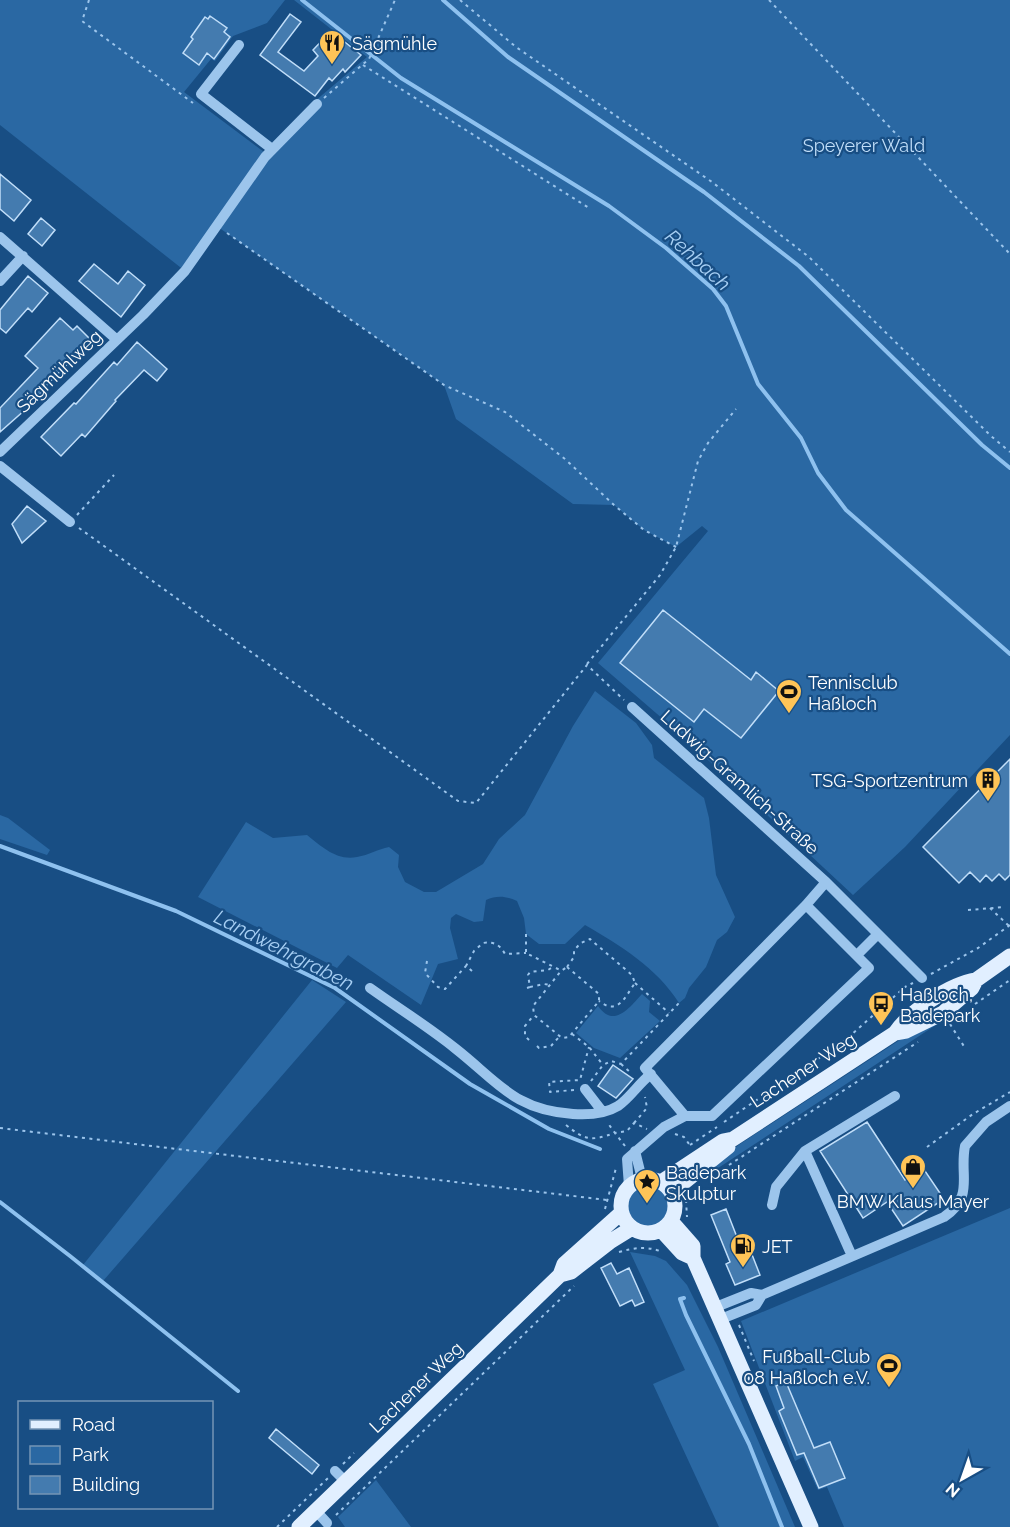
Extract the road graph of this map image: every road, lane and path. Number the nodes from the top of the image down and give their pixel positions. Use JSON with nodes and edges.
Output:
{"nodes":[{"id":1,"x":89,"y":0,"type":"edge"},
{"id":2,"x":395,"y":0,"type":"edge"},
{"id":3,"x":460,"y":0,"type":"edge"},
{"id":4,"x":769,"y":0,"type":"edge"},
{"id":5,"x":239,"y":45,"type":"dead end"},
{"id":6,"x":363,"y":65,"type":"junction"},
{"id":7,"x":317,"y":104,"type":"joint"},
{"id":8,"x":201,"y":109,"type":"dead end"},
{"id":9,"x":272,"y":149,"type":"junction"},
{"id":10,"x":589,"y":208,"type":"dead end"},
{"id":11,"x":217,"y":226,"type":"junction"},
{"id":12,"x":0,"y":237,"type":"edge"},
{"id":13,"x":1010,"y":254,"type":"edge"},
{"id":14,"x":23,"y":256,"type":"junction"},
{"id":15,"x":0,"y":281,"type":"edge"},
{"id":16,"x":116,"y":339,"type":"junction"},
{"id":17,"x":736,"y":409,"type":"dead end"},
{"id":18,"x":0,"y":452,"type":"edge"},
{"id":19,"x":1010,"y":452,"type":"edge"},
{"id":20,"x":0,"y":466,"type":"edge"},
{"id":21,"x":114,"y":475,"type":"dead end"},
{"id":22,"x":70,"y":522,"type":"junction"},
{"id":23,"x":676,"y":547,"type":"junction"},
{"id":24,"x":587,"y":665,"type":"junction"},
{"id":25,"x":632,"y":707,"type":"joint"},
{"id":26,"x":826,"y":882,"type":"junction"},
{"id":27,"x":806,"y":905,"type":"junction"},
{"id":28,"x":1005,"y":907,"type":"dead end"},
{"id":29,"x":990,"y":908,"type":"junction"},
{"id":30,"x":968,"y":910,"type":"dead end"},
{"id":31,"x":1009,"y":926,"type":"edge"},
{"id":32,"x":526,"y":934,"type":"dead end"},
{"id":33,"x":878,"y":934,"type":"junction"},
{"id":34,"x":526,"y":953,"type":"junction"},
{"id":35,"x":857,"y":956,"type":"junction"},
{"id":36,"x":1010,"y":956,"type":"edge"},
{"id":37,"x":427,"y":961,"type":"dead end"},
{"id":38,"x":466,"y":966,"type":"junction"},
{"id":39,"x":553,"y":967,"type":"junction"},
{"id":40,"x":567,"y":967,"type":"junction"},
{"id":41,"x":472,"y":971,"type":"dead end"},
{"id":42,"x":561,"y":971,"type":"junction"},
{"id":43,"x":922,"y":978,"type":"junction"},
{"id":44,"x":1010,"y":980,"type":"edge"},
{"id":45,"x":635,"y":983,"type":"junction"},
{"id":46,"x":550,"y":985,"type":"junction"},
{"id":47,"x":370,"y":988,"type":"dead end"},
{"id":48,"x":599,"y":1001,"type":"junction"},
{"id":49,"x":679,"y":1003,"type":"dead end"},
{"id":50,"x":968,"y":1009,"type":"dead end"},
{"id":51,"x":669,"y":1014,"type":"junction"},
{"id":52,"x":534,"y":1015,"type":"junction"},
{"id":53,"x":572,"y":1034,"type":"junction"},
{"id":54,"x":559,"y":1036,"type":"junction"},
{"id":55,"x":529,"y":1040,"type":"dead end"},
{"id":56,"x":919,"y":1041,"type":"dead end"},
{"id":57,"x":537,"y":1046,"type":"dead end"},
{"id":58,"x":589,"y":1047,"type":"junction"},
{"id":59,"x":621,"y":1064,"type":"junction"},
{"id":60,"x":603,"y":1065,"type":"junction"},
{"id":61,"x":625,"y":1068,"type":"dead end"},
{"id":62,"x":651,"y":1074,"type":"junction"},
{"id":63,"x":641,"y":1082,"type":"junction"},
{"id":64,"x":585,"y":1089,"type":"junction"},
{"id":65,"x":1010,"y":1092,"type":"edge"},
{"id":66,"x":895,"y":1096,"type":"dead end"},
{"id":67,"x":1010,"y":1106,"type":"edge"},
{"id":68,"x":602,"y":1112,"type":"junction"},
{"id":69,"x":551,"y":1113,"type":"junction"},
{"id":70,"x":685,"y":1116,"type":"junction"},
{"id":71,"x":634,"y":1123,"type":"dead end"},
{"id":72,"x":0,"y":1128,"type":"edge"},
{"id":73,"x":615,"y":1134,"type":"dead end"},
{"id":74,"x":690,"y":1145,"type":"dead end"},
{"id":75,"x":927,"y":1147,"type":"dead end"},
{"id":76,"x":806,"y":1151,"type":"junction"},
{"id":77,"x":616,"y":1166,"type":"dead end"},
{"id":78,"x":724,"y":1168,"type":"dead end"},
{"id":79,"x":636,"y":1182,"type":"junction"},
{"id":80,"x":666,"y":1187,"type":"junction"},
{"id":81,"x":688,"y":1194,"type":"dead end"},
{"id":82,"x":772,"y":1205,"type":"dead end"},
{"id":83,"x":621,"y":1213,"type":"junction"},
{"id":84,"x":689,"y":1223,"type":"dead end"},
{"id":85,"x":666,"y":1226,"type":"junction"},
{"id":86,"x":632,"y":1228,"type":"junction"},
{"id":87,"x":618,"y":1253,"type":"dead end"},
{"id":88,"x":666,"y":1253,"type":"dead end"},
{"id":89,"x":852,"y":1256,"type":"junction"},
{"id":90,"x":560,"y":1275,"type":"junction"},
{"id":91,"x":581,"y":1279,"type":"dead end"},
{"id":92,"x":762,"y":1296,"type":"junction"},
{"id":93,"x":723,"y":1313,"type":"junction"},
{"id":94,"x":742,"y":1330,"type":"dead end"},
{"id":95,"x":335,"y":1471,"type":"dead end"},
{"id":96,"x":346,"y":1482,"type":"junction"},
{"id":97,"x":316,"y":1511,"type":"junction"},
{"id":98,"x":327,"y":1523,"type":"joint"},
{"id":99,"x":299,"y":1527,"type":"edge"},
{"id":100,"x":811,"y":1527,"type":"edge"}],
"edges":[{"from":1,"to":8,"type":"path"},
{"from":2,"to":6,"type":"path"},
{"from":3,"to":19,"type":"path"},
{"from":4,"to":13,"type":"path"},
{"from":5,"to":9,"type":"street"},
{"from":6,"to":7,"type":"path"},
{"from":6,"to":10,"type":"path"},
{"from":7,"to":9,"type":"street","name":"Sägmühlweg"},
{"from":9,"to":11,"type":"street","name":"Sägmühlweg"},
{"from":11,"to":16,"type":"street","name":"Sägmühlweg"},
{"from":11,"to":23,"type":"path"},
{"from":12,"to":14,"type":"street"},
{"from":14,"to":15,"type":"street"},
{"from":14,"to":16,"type":"street"},
{"from":16,"to":18,"type":"street","name":"Sägmühlweg"},
{"from":17,"to":23,"type":"path"},
{"from":20,"to":22,"type":"street"},
{"from":21,"to":22,"type":"path"},
{"from":22,"to":24,"type":"path"},
{"from":23,"to":24,"type":"path"},
{"from":24,"to":25,"type":"path"},
{"from":25,"to":26,"type":"street","name":"Ludwig-Gramlich-Straße"},
{"from":26,"to":27,"type":"street"},
{"from":26,"to":33,"type":"street","name":"Ludwig-Gramlich-Straße"},
{"from":27,"to":35,"type":"street"},
{"from":27,"to":62,"type":"street"},
{"from":28,"to":29,"type":"path"},
{"from":29,"to":30,"type":"path"},
{"from":29,"to":31,"type":"path"},
{"from":31,"to":43,"type":"path"},
{"from":32,"to":34,"type":"path"},
{"from":33,"to":35,"type":"street"},
{"from":33,"to":43,"type":"street","name":"Ludwig-Gramlich-Straße"},
{"from":34,"to":38,"type":"path"},
{"from":34,"to":39,"type":"path"},
{"from":35,"to":70,"type":"street"},
{"from":36,"to":80,"type":"main road","name":"Lachener Weg"},
{"from":37,"to":38,"type":"path"},
{"from":38,"to":41,"type":"path"},
{"from":39,"to":42,"type":"path"},
{"from":39,"to":46,"type":"path"},
{"from":40,"to":42,"type":"path"},
{"from":40,"to":45,"type":"path"},
{"from":40,"to":48,"type":"path"},
{"from":42,"to":46,"type":"path"},
{"from":43,"to":74,"type":"path"},
{"from":44,"to":50,"type":"path"},
{"from":45,"to":48,"type":"path"},
{"from":45,"to":51,"type":"path"},
{"from":46,"to":52,"type":"path"},
{"from":47,"to":69,"type":"street"},
{"from":48,"to":53,"type":"path"},
{"from":49,"to":51,"type":"path"},
{"from":51,"to":59,"type":"path"},
{"from":52,"to":54,"type":"path"},
{"from":52,"to":55,"type":"path"},
{"from":53,"to":54,"type":"path"},
{"from":53,"to":58,"type":"path"},
{"from":54,"to":57,"type":"path"},
{"from":56,"to":78,"type":"path"},
{"from":58,"to":60,"type":"path"},
{"from":58,"to":64,"type":"path"},
{"from":59,"to":60,"type":"path"},
{"from":59,"to":61,"type":"path"},
{"from":60,"to":64,"type":"path"},
{"from":62,"to":63,"type":"street"},
{"from":62,"to":70,"type":"street"},
{"from":63,"to":68,"type":"street"},
{"from":63,"to":71,"type":"path"},
{"from":64,"to":68,"type":"street"},
{"from":65,"to":75,"type":"path"},
{"from":66,"to":76,"type":"street"},
{"from":67,"to":89,"type":"street"},
{"from":68,"to":69,"type":"street"},
{"from":69,"to":73,"type":"path"},
{"from":70,"to":79,"type":"street"},
{"from":72,"to":77,"type":"path"},
{"from":76,"to":82,"type":"street"},
{"from":76,"to":89,"type":"street"},
{"from":79,"to":80,"type":"main road"},
{"from":79,"to":83,"type":"main road"},
{"from":80,"to":85,"type":"main road"},
{"from":81,"to":84,"type":"path"},
{"from":83,"to":86,"type":"main road"},
{"from":83,"to":90,"type":"main road","name":"Lachener Weg"},
{"from":85,"to":86,"type":"main road"},
{"from":85,"to":93,"type":"main road"},
{"from":86,"to":90,"type":"main road","name":"Lachener Weg"},
{"from":87,"to":88,"type":"path"},
{"from":89,"to":92,"type":"street"},
{"from":90,"to":96,"type":"main road","name":"Lachener Weg"},
{"from":91,"to":98,"type":"path"},
{"from":92,"to":93,"type":"street"},
{"from":92,"to":93,"type":"street"},
{"from":93,"to":94,"type":"path"},
{"from":93,"to":100,"type":"main road"},
{"from":95,"to":96,"type":"street"},
{"from":96,"to":97,"type":"main road","name":"Lachener Weg"},
{"from":97,"to":98,"type":"street"},
{"from":97,"to":99,"type":"main road","name":"Lachener Weg"}]}
